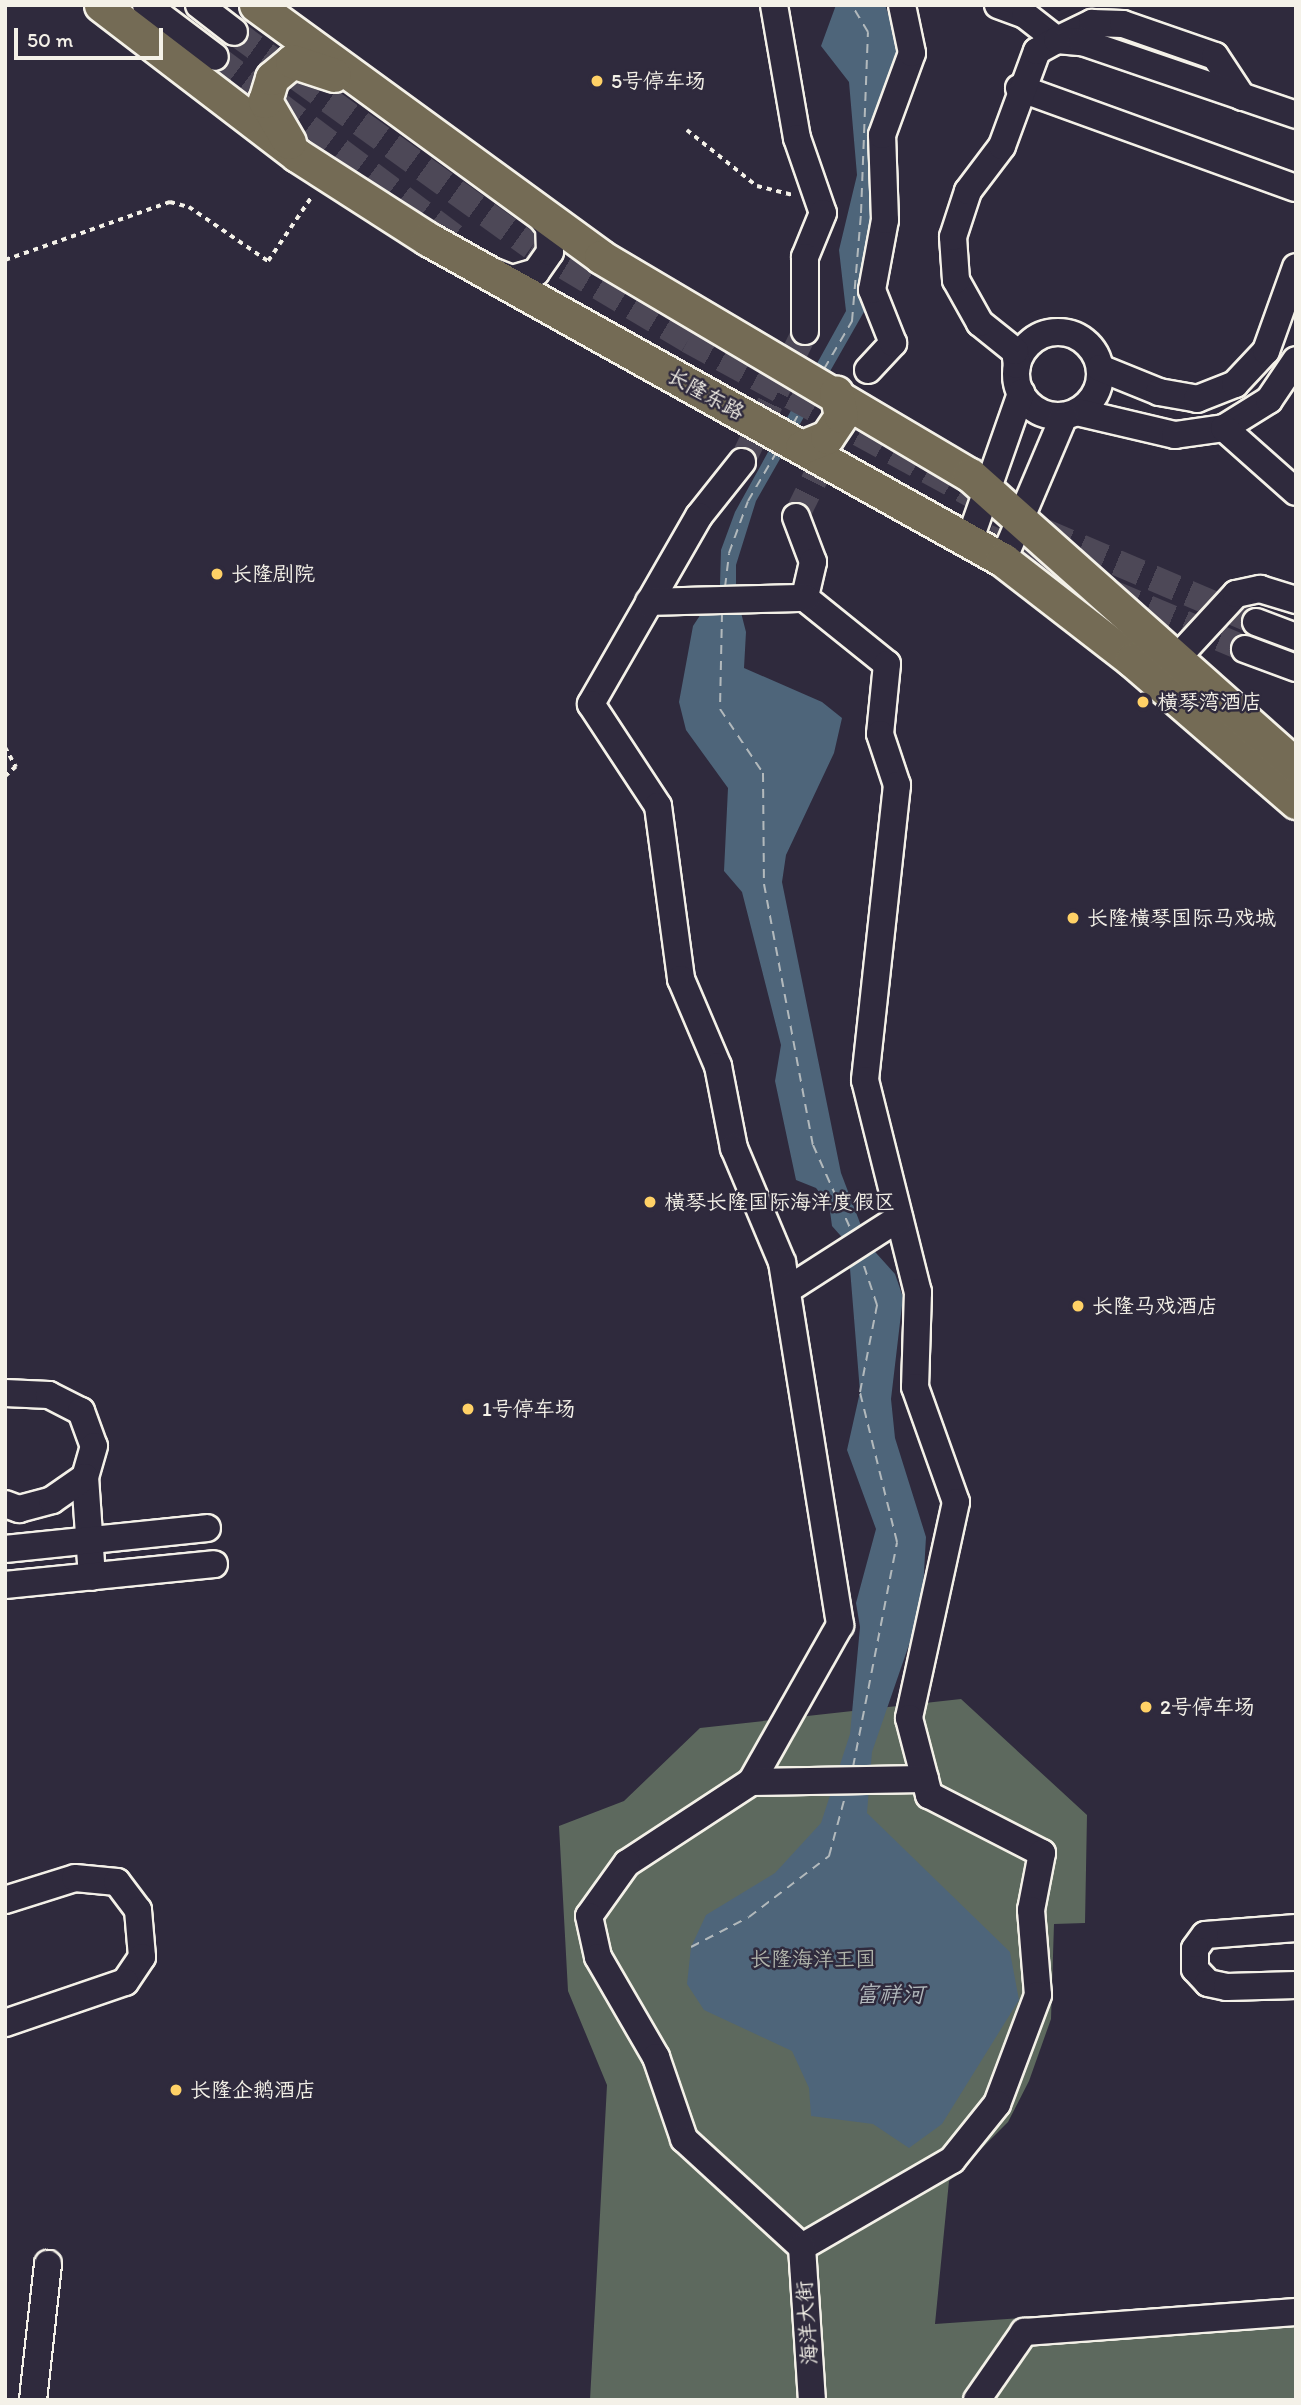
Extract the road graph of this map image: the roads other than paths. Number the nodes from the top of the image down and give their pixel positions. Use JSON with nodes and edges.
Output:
{"nodes":[{"id":1,"x":101,"y":5,"type":"edge"},
{"id":2,"x":146,"y":5,"type":"edge"},
{"id":3,"x":199,"y":5,"type":"edge"},
{"id":4,"x":256,"y":5,"type":"edge"},
{"id":5,"x":774,"y":5,"type":"edge"},
{"id":6,"x":902,"y":5,"type":"edge"},
{"id":7,"x":998,"y":5,"type":"edge"},
{"id":8,"x":234,"y":32,"type":"tunnel mouth"},
{"id":9,"x":1057,"y":40,"type":"junction"},
{"id":10,"x":215,"y":57,"type":"tunnel mouth"},
{"id":11,"x":356,"y":82,"type":"junction"},
{"id":12,"x":1019,"y":88,"type":"junction"},
{"id":13,"x":1296,"y":115,"type":"edge"},
{"id":14,"x":297,"y":155,"type":"junction"},
{"id":15,"x":1296,"y":188,"type":"edge"},
{"id":16,"x":534,"y":208,"type":"junction"},
{"id":17,"x":473,"y":263,"type":"junction"},
{"id":18,"x":1296,"y":267,"type":"edge"},
{"id":19,"x":805,"y":331,"type":"tunnel mouth"},
{"id":20,"x":1296,"y":360,"type":"edge"},
{"id":21,"x":1017,"y":365,"type":"junction"},
{"id":22,"x":1100,"y":368,"type":"junction"},
{"id":23,"x":869,"y":370,"type":"tunnel mouth"},
{"id":24,"x":836,"y":393,"type":"junction"},
{"id":25,"x":1021,"y":393,"type":"junction"},
{"id":26,"x":1071,"y":414,"type":"junction"},
{"id":27,"x":1224,"y":429,"type":"junction"},
{"id":28,"x":802,"y":447,"type":"junction"},
{"id":29,"x":742,"y":462,"type":"tunnel mouth"},
{"id":30,"x":987,"y":489,"type":"junction"},
{"id":31,"x":1296,"y":492,"type":"edge"},
{"id":32,"x":796,"y":517,"type":"dead end"},
{"id":33,"x":1022,"y":523,"type":"junction"},
{"id":34,"x":970,"y":539,"type":"junction"},
{"id":35,"x":1003,"y":560,"type":"junction"},
{"id":36,"x":805,"y":598,"type":"junction"},
{"id":37,"x":1296,"y":600,"type":"edge"},
{"id":38,"x":649,"y":602,"type":"junction"},
{"id":39,"x":1256,"y":622,"type":"tunnel mouth"},
{"id":40,"x":1296,"y":637,"type":"edge"},
{"id":41,"x":1245,"y":649,"type":"tunnel mouth"},
{"id":42,"x":1296,"y":668,"type":"edge"},
{"id":43,"x":1166,"y":669,"type":"junction"},
{"id":44,"x":1296,"y":765,"type":"edge"},
{"id":45,"x":1296,"y":802,"type":"edge"},
{"id":46,"x":899,"y":1218,"type":"junction"},
{"id":47,"x":787,"y":1290,"type":"junction"},
{"id":48,"x":5,"y":1393,"type":"edge"},
{"id":49,"x":85,"y":1477,"type":"junction"},
{"id":50,"x":5,"y":1504,"type":"edge"},
{"id":51,"x":207,"y":1528,"type":"dead end"},
{"id":52,"x":90,"y":1540,"type":"junction"},
{"id":53,"x":5,"y":1549,"type":"edge"},
{"id":54,"x":214,"y":1564,"type":"dead end"},
{"id":55,"x":92,"y":1577,"type":"junction"},
{"id":56,"x":5,"y":1585,"type":"edge"},
{"id":57,"x":925,"y":1779,"type":"junction"},
{"id":58,"x":751,"y":1782,"type":"junction"},
{"id":59,"x":5,"y":1900,"type":"edge"},
{"id":60,"x":1296,"y":1928,"type":"edge"},
{"id":61,"x":1296,"y":1985,"type":"edge"},
{"id":62,"x":5,"y":2022,"type":"edge"},
{"id":63,"x":802,"y":2247,"type":"junction"},
{"id":64,"x":48,"y":2263,"type":"dead end"},
{"id":65,"x":1296,"y":2312,"type":"edge"},
{"id":66,"x":33,"y":2400,"type":"edge"},
{"id":67,"x":812,"y":2400,"type":"edge"},
{"id":68,"x":977,"y":2400,"type":"edge"}],
"edges":[{"from":1,"to":14,"type":"main road","name":"长隆东路"},
{"from":2,"to":10,"type":"street"},
{"from":3,"to":8,"type":"street"},
{"from":4,"to":11,"type":"main road","name":"长隆东路"},
{"from":5,"to":19,"type":"street"},
{"from":6,"to":23,"type":"street"},
{"from":7,"to":9,"type":"street"},
{"from":9,"to":12,"type":"street"},
{"from":9,"to":13,"type":"street"},
{"from":11,"to":14,"type":"main road"},
{"from":11,"to":16,"type":"main road","name":"长隆东路"},
{"from":12,"to":15,"type":"street"},
{"from":12,"to":21,"type":"street"},
{"from":14,"to":17,"type":"main road","name":"长隆东路"},
{"from":16,"to":17,"type":"street"},
{"from":16,"to":24,"type":"main road","name":"长隆东路"},
{"from":17,"to":28,"type":"main road","name":"长隆东路"},
{"from":18,"to":22,"type":"street"},
{"from":20,"to":27,"type":"street"},
{"from":21,"to":22,"type":"street"},
{"from":21,"to":25,"type":"street"},
{"from":22,"to":26,"type":"street"},
{"from":24,"to":28,"type":"main road"},
{"from":24,"to":30,"type":"main road","name":"长隆东路"},
{"from":25,"to":26,"type":"street"},
{"from":25,"to":30,"type":"street"},
{"from":26,"to":27,"type":"street"},
{"from":26,"to":33,"type":"street"},
{"from":27,"to":31,"type":"street"},
{"from":28,"to":34,"type":"main road","name":"长隆东路"},
{"from":29,"to":38,"type":"street"},
{"from":30,"to":33,"type":"main road","name":"长隆东路"},
{"from":30,"to":34,"type":"street"},
{"from":32,"to":36,"type":"street"},
{"from":33,"to":35,"type":"street"},
{"from":33,"to":43,"type":"main road","name":"长隆东路"},
{"from":34,"to":35,"type":"main road","name":"长隆东路"},
{"from":35,"to":43,"type":"main road","name":"长隆东路"},
{"from":36,"to":38,"type":"street"},
{"from":36,"to":46,"type":"street"},
{"from":37,"to":43,"type":"street"},
{"from":38,"to":47,"type":"street"},
{"from":39,"to":40,"type":"street"},
{"from":41,"to":42,"type":"street"},
{"from":43,"to":44,"type":"main road","name":"长隆东路"},
{"from":43,"to":45,"type":"main road","name":"长隆东路"},
{"from":46,"to":47,"type":"street"},
{"from":46,"to":57,"type":"street"},
{"from":47,"to":58,"type":"street"},
{"from":48,"to":49,"type":"street"},
{"from":49,"to":50,"type":"street"},
{"from":49,"to":52,"type":"street"},
{"from":51,"to":52,"type":"street"},
{"from":52,"to":53,"type":"street"},
{"from":52,"to":55,"type":"street"},
{"from":54,"to":55,"type":"street"},
{"from":55,"to":56,"type":"street"},
{"from":57,"to":58,"type":"street"},
{"from":57,"to":63,"type":"street"},
{"from":58,"to":63,"type":"street"},
{"from":59,"to":62,"type":"street"},
{"from":60,"to":61,"type":"street"},
{"from":63,"to":67,"type":"street","name":"海洋大街"},
{"from":64,"to":66,"type":"street"},
{"from":65,"to":68,"type":"street"}]}
